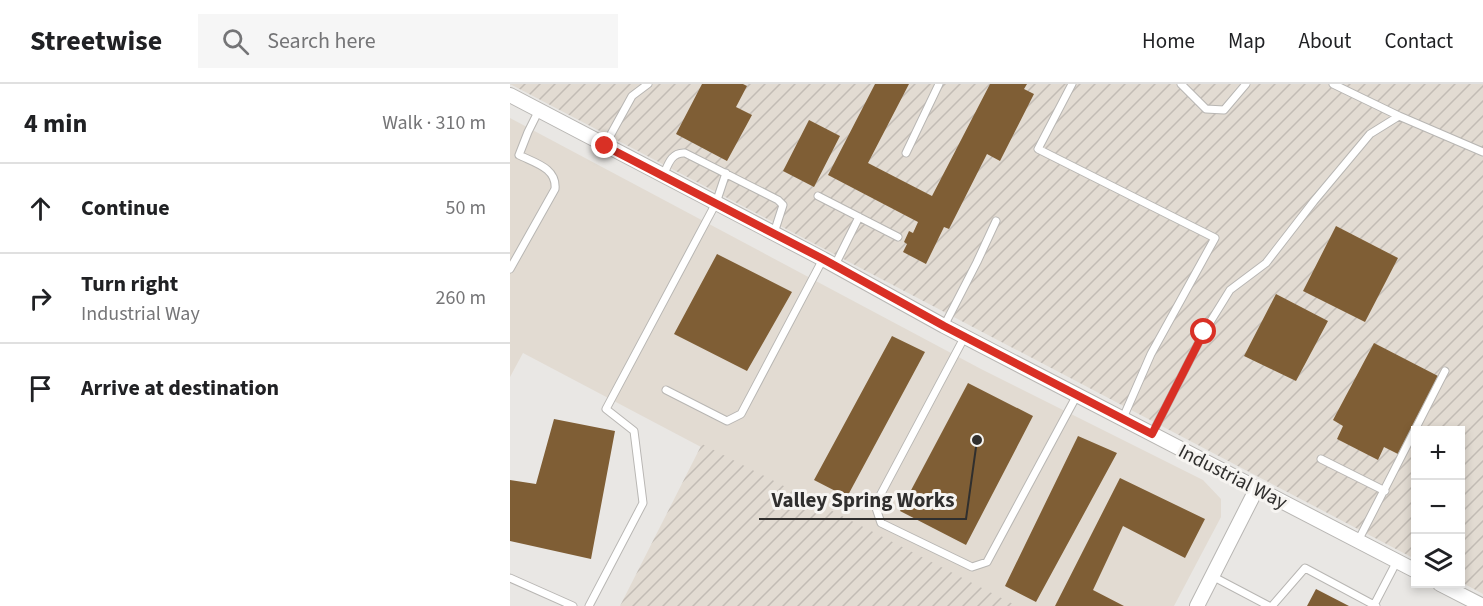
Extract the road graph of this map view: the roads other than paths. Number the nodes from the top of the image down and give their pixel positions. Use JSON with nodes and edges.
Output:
{"nodes":[{"id":1,"x":648,"y":84,"type":"edge"},
{"id":2,"x":939,"y":84,"type":"edge"},
{"id":3,"x":1072,"y":84,"type":"edge"},
{"id":4,"x":1181,"y":84,"type":"edge"},
{"id":5,"x":1246,"y":84,"type":"edge"},
{"id":6,"x":1333,"y":84,"type":"edge"},
{"id":7,"x":510,"y":95,"type":"edge"},
{"id":8,"x":539,"y":110,"type":"junction"},
{"id":9,"x":1399,"y":116,"type":"junction"},
{"id":10,"x":605,"y":146,"type":"junction"},
{"id":11,"x":1483,"y":152,"type":"edge"},
{"id":12,"x":906,"y":153,"type":"dead end"},
{"id":13,"x":726,"y":173,"type":"junction"},
{"id":14,"x":663,"y":176,"type":"junction"},
{"id":15,"x":818,"y":196,"type":"dead end"},
{"id":16,"x":716,"y":203,"type":"junction"},
{"id":17,"x":859,"y":217,"type":"junction"},
{"id":18,"x":996,"y":221,"type":"dead end"},
{"id":19,"x":774,"y":233,"type":"junction"},
{"id":20,"x":898,"y":237,"type":"dead end"},
{"id":21,"x":829,"y":262,"type":"junction"},
{"id":22,"x":510,"y":270,"type":"edge"},
{"id":23,"x":944,"y":326,"type":"junction"},
{"id":24,"x":965,"y":335,"type":"junction"},
{"id":25,"x":1445,"y":371,"type":"dead end"},
{"id":26,"x":666,"y":390,"type":"dead end"},
{"id":27,"x":1077,"y":395,"type":"junction"},
{"id":28,"x":1123,"y":418,"type":"junction"},
{"id":29,"x":1152,"y":434,"type":"junction"},
{"id":30,"x":1321,"y":459,"type":"dead end"},
{"id":31,"x":1257,"y":488,"type":"junction"},
{"id":32,"x":1385,"y":491,"type":"junction"},
{"id":33,"x":1358,"y":541,"type":"junction"},
{"id":34,"x":1397,"y":561,"type":"junction"},
{"id":35,"x":1411,"y":568,"type":"edge"},
{"id":36,"x":1212,"y":576,"type":"junction"},
{"id":37,"x":510,"y":578,"type":"edge"},
{"id":38,"x":1448,"y":588,"type":"edge"},
{"id":39,"x":1375,"y":605,"type":"edge"},
{"id":40,"x":573,"y":606,"type":"edge"},
{"id":41,"x":589,"y":606,"type":"edge"},
{"id":42,"x":1197,"y":606,"type":"edge"},
{"id":43,"x":1270,"y":606,"type":"edge"},
{"id":44,"x":1483,"y":606,"type":"edge"}],
"edges":[{"from":1,"to":10,"type":"lane"},
{"from":2,"to":12,"type":"lane"},
{"from":3,"to":28,"type":"lane"},
{"from":4,"to":5,"type":"lane"},
{"from":6,"to":9,"type":"lane"},
{"from":7,"to":8,"type":"street","name":"Industrial Way"},
{"from":8,"to":10,"type":"street","name":"Industrial Way"},
{"from":8,"to":22,"type":"lane"},
{"from":9,"to":11,"type":"lane"},
{"from":9,"to":29,"type":"lane"},
{"from":10,"to":14,"type":"street","name":"Industrial Way"},
{"from":13,"to":14,"type":"lane"},
{"from":13,"to":16,"type":"lane"},
{"from":13,"to":19,"type":"lane"},
{"from":14,"to":16,"type":"street","name":"Industrial Way"},
{"from":15,"to":17,"type":"lane"},
{"from":16,"to":19,"type":"street","name":"Industrial Way"},
{"from":16,"to":41,"type":"lane"},
{"from":17,"to":20,"type":"lane"},
{"from":17,"to":21,"type":"lane"},
{"from":18,"to":23,"type":"lane"},
{"from":19,"to":21,"type":"street","name":"Industrial Way"},
{"from":21,"to":23,"type":"street","name":"Industrial Way"},
{"from":21,"to":26,"type":"lane"},
{"from":23,"to":24,"type":"street","name":"Industrial Way"},
{"from":24,"to":27,"type":"street","name":"Industrial Way"},
{"from":24,"to":27,"type":"lane"},
{"from":25,"to":32,"type":"lane"},
{"from":27,"to":28,"type":"street","name":"Industrial Way"},
{"from":28,"to":29,"type":"street","name":"Industrial Way"},
{"from":29,"to":31,"type":"street","name":"Industrial Way"},
{"from":30,"to":32,"type":"lane"},
{"from":31,"to":33,"type":"street","name":"Industrial Way"},
{"from":31,"to":36,"type":"street"},
{"from":32,"to":33,"type":"lane"},
{"from":33,"to":34,"type":"street","name":"Industrial Way"},
{"from":34,"to":35,"type":"street","name":"Industrial Way"},
{"from":34,"to":39,"type":"lane"},
{"from":36,"to":42,"type":"street"},
{"from":36,"to":43,"type":"lane"},
{"from":37,"to":40,"type":"lane"},
{"from":38,"to":44,"type":"street"},
{"from":39,"to":43,"type":"lane"}]}
